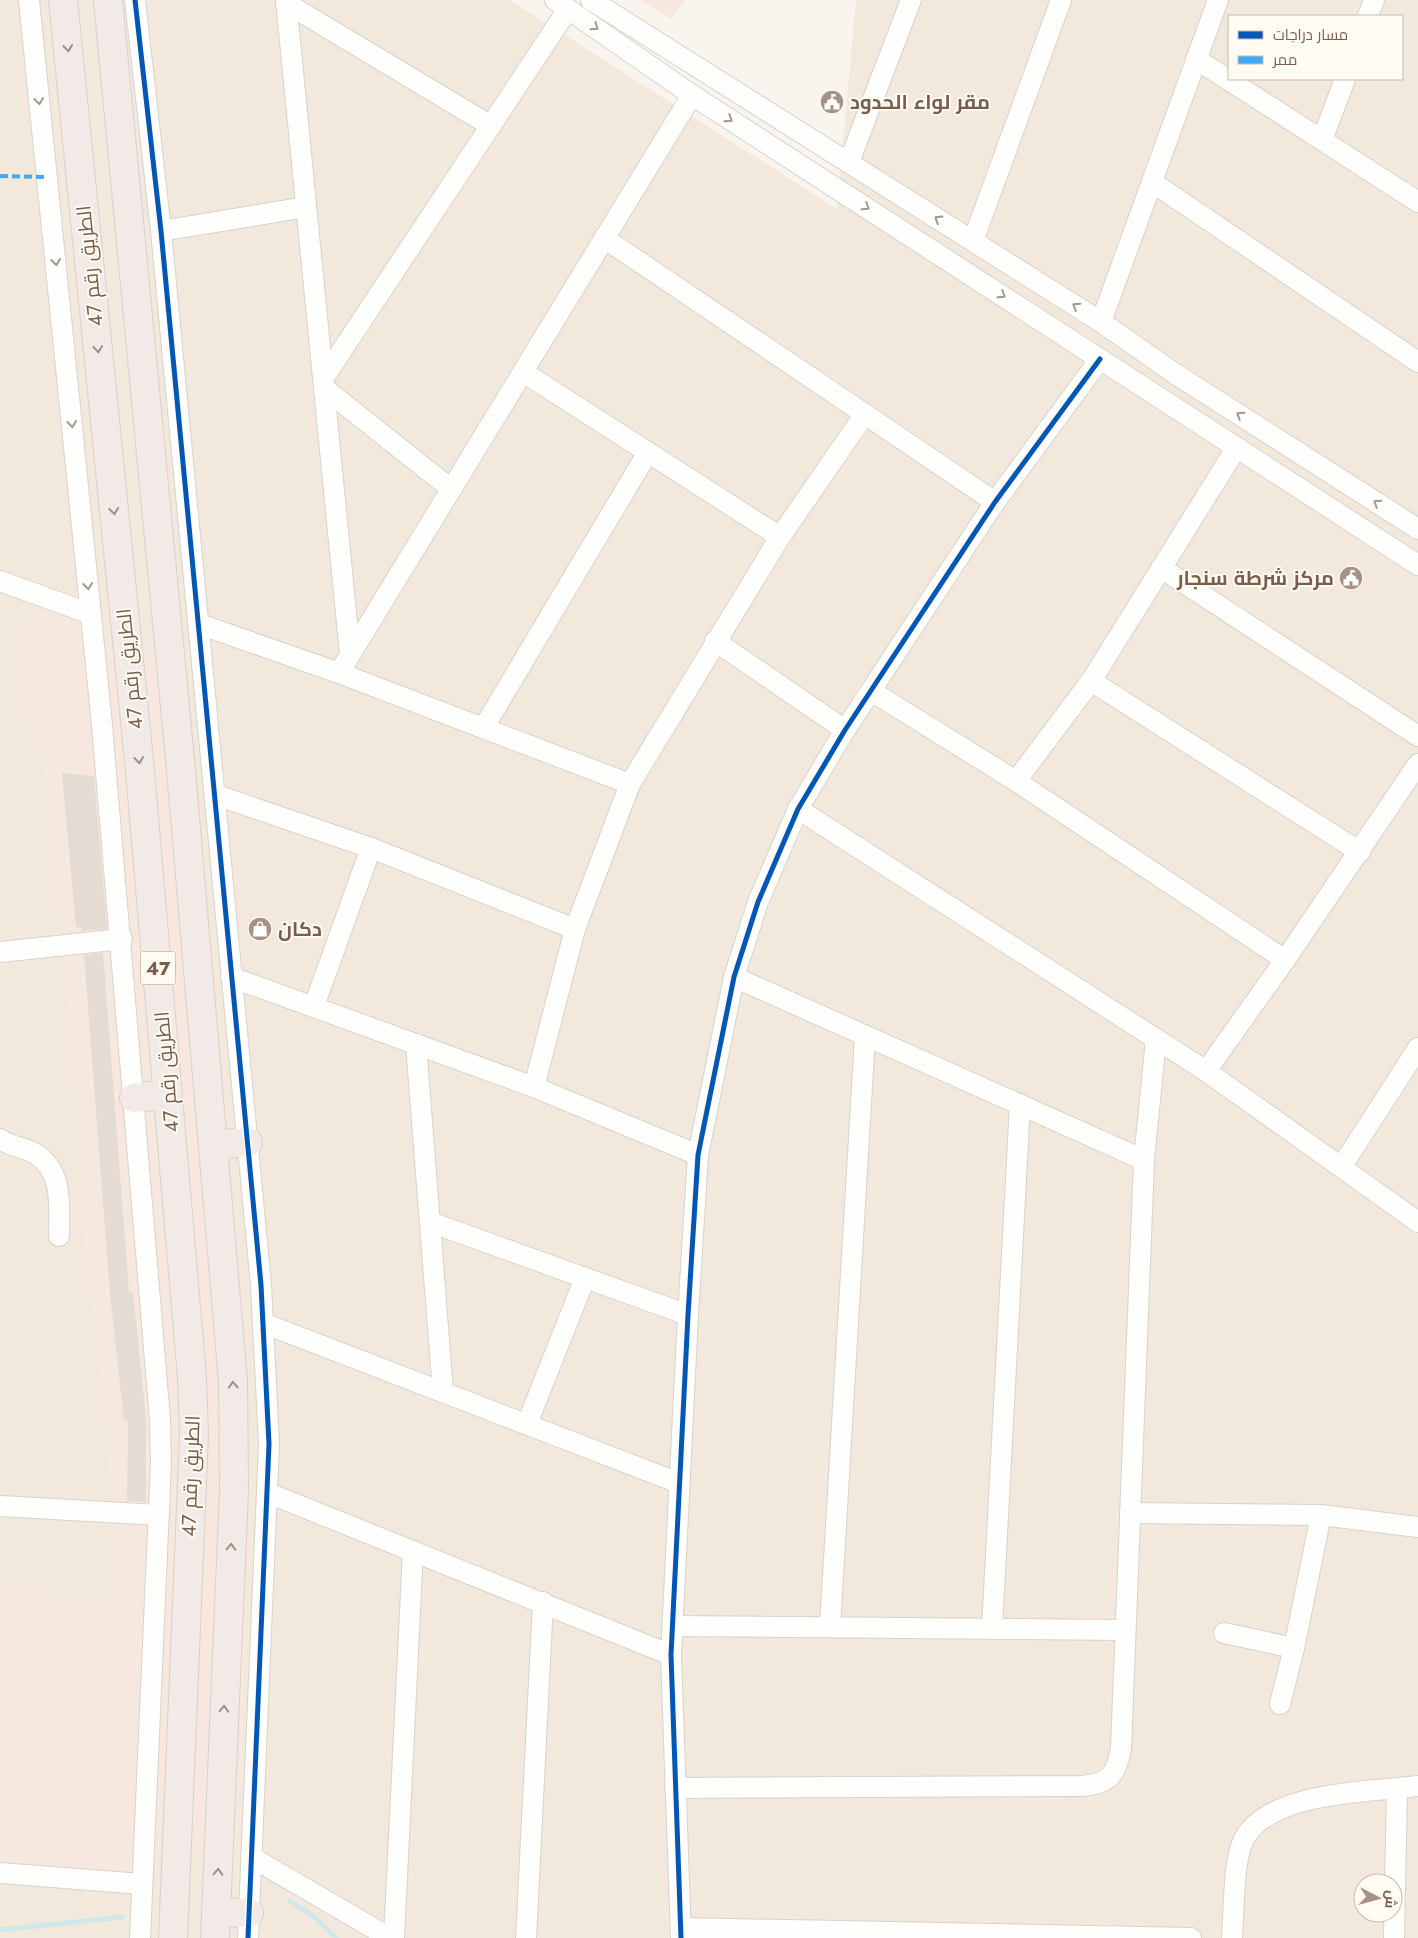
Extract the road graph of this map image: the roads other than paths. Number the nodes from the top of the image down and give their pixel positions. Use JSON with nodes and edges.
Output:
{"nodes":[{"id":1,"x":29,"y":0,"type":"edge"},
{"id":2,"x":63,"y":0,"type":"edge"},
{"id":3,"x":108,"y":0,"type":"edge"},
{"id":4,"x":135,"y":0,"type":"edge"},
{"id":5,"x":590,"y":0,"type":"edge"},
{"id":6,"x":912,"y":0,"type":"edge"},
{"id":7,"x":1062,"y":0,"type":"edge"},
{"id":8,"x":1218,"y":0,"type":"edge"},
{"id":9,"x":1374,"y":0,"type":"edge"},
{"id":10,"x":286,"y":1,"type":"edge"},
{"id":11,"x":561,"y":4,"type":"edge"},
{"id":12,"x":1368,"y":15,"type":"edge"},
{"id":13,"x":1196,"y":59,"type":"junction"},
{"id":14,"x":1228,"y":80,"type":"edge"},
{"id":15,"x":1229,"y":80,"type":"edge"},
{"id":16,"x":1345,"y":80,"type":"edge"},
{"id":17,"x":692,"y":95,"type":"junction"},
{"id":18,"x":491,"y":126,"type":"junction"},
{"id":19,"x":1322,"y":140,"type":"junction"},
{"id":20,"x":849,"y":162,"type":"junction"},
{"id":21,"x":1152,"y":182,"type":"junction"},
{"id":22,"x":1418,"y":202,"type":"edge"},
{"id":23,"x":306,"y":207,"type":"junction"},
{"id":24,"x":128,"y":218,"type":"junction"},
{"id":25,"x":86,"y":222,"type":"junction"},
{"id":26,"x":161,"y":231,"type":"junction"},
{"id":27,"x":604,"y":238,"type":"junction"},
{"id":28,"x":973,"y":240,"type":"junction"},
{"id":29,"x":1101,"y":322,"type":"junction"},
{"id":30,"x":1100,"y":359,"type":"junction"},
{"id":31,"x":1418,"y":362,"type":"edge"},
{"id":32,"x":523,"y":372,"type":"junction"},
{"id":33,"x":324,"y":384,"type":"junction"},
{"id":34,"x":865,"y":414,"type":"junction"},
{"id":35,"x":1237,"y":447,"type":"junction"},
{"id":36,"x":648,"y":452,"type":"junction"},
{"id":37,"x":451,"y":489,"type":"junction"},
{"id":38,"x":995,"y":502,"type":"junction"},
{"id":39,"x":1418,"y":529,"type":"edge"},
{"id":40,"x":780,"y":537,"type":"junction"},
{"id":41,"x":1418,"y":565,"type":"edge"},
{"id":42,"x":1162,"y":568,"type":"junction"},
{"id":43,"x":0,"y":581,"type":"edge"},
{"id":44,"x":91,"y":614,"type":"junction"},
{"id":45,"x":199,"y":624,"type":"junction"},
{"id":46,"x":716,"y":641,"type":"junction"},
{"id":47,"x":350,"y":654,"type":"junction"},
{"id":48,"x":339,"y":673,"type":"junction"},
{"id":49,"x":1091,"y":680,"type":"junction"},
{"id":50,"x":871,"y":691,"type":"junction"},
{"id":51,"x":484,"y":727,"type":"junction"},
{"id":52,"x":845,"y":730,"type":"junction"},
{"id":53,"x":1418,"y":736,"type":"edge"},
{"id":54,"x":1418,"y":764,"type":"edge"},
{"id":55,"x":1016,"y":781,"type":"junction"},
{"id":56,"x":630,"y":784,"type":"junction"},
{"id":57,"x":216,"y":795,"type":"junction"},
{"id":58,"x":798,"y":809,"type":"junction"},
{"id":59,"x":371,"y":848,"type":"junction"},
{"id":60,"x":1360,"y":852,"type":"junction"},
{"id":61,"x":575,"y":929,"type":"junction"},
{"id":62,"x":122,"y":939,"type":"junction"},
{"id":63,"x":0,"y":952,"type":"edge"},
{"id":64,"x":1285,"y":960,"type":"junction"},
{"id":65,"x":231,"y":977,"type":"junction"},
{"id":66,"x":734,"y":977,"type":"junction"},
{"id":67,"x":314,"y":1006,"type":"junction"},
{"id":68,"x":865,"y":1036,"type":"junction"},
{"id":69,"x":1156,"y":1039,"type":"junction"},
{"id":70,"x":416,"y":1044,"type":"junction"},
{"id":71,"x":1415,"y":1058,"type":"edge"},
{"id":72,"x":1206,"y":1071,"type":"junction"},
{"id":73,"x":534,"y":1087,"type":"junction"},
{"id":74,"x":168,"y":1094,"type":"junction"},
{"id":75,"x":134,"y":1098,"type":"junction"},
{"id":76,"x":1020,"y":1104,"type":"junction"},
{"id":77,"x":0,"y":1139,"type":"edge"},
{"id":78,"x":248,"y":1142,"type":"junction"},
{"id":79,"x":213,"y":1145,"type":"junction"},
{"id":80,"x":698,"y":1155,"type":"junction"},
{"id":81,"x":1144,"y":1160,"type":"junction"},
{"id":82,"x":1342,"y":1166,"type":"junction"},
{"id":83,"x":430,"y":1222,"type":"junction"},
{"id":84,"x":1418,"y":1222,"type":"edge"},
{"id":85,"x":59,"y":1236,"type":"dead end"},
{"id":86,"x":585,"y":1278,"type":"junction"},
{"id":87,"x":688,"y":1315,"type":"junction"},
{"id":88,"x":263,"y":1323,"type":"junction"},
{"id":89,"x":443,"y":1392,"type":"junction"},
{"id":90,"x":527,"y":1424,"type":"junction"},
{"id":91,"x":679,"y":1483,"type":"junction"},
{"id":92,"x":268,"y":1493,"type":"junction"},
{"id":93,"x":0,"y":1506,"type":"edge"},
{"id":94,"x":1130,"y":1513,"type":"junction"},
{"id":95,"x":1321,"y":1514,"type":"junction"},
{"id":96,"x":158,"y":1515,"type":"junction"},
{"id":97,"x":1418,"y":1527,"type":"edge"},
{"id":98,"x":413,"y":1550,"type":"junction"},
{"id":99,"x":543,"y":1602,"type":"junction"},
{"id":100,"x":673,"y":1626,"type":"junction"},
{"id":101,"x":830,"y":1628,"type":"junction"},
{"id":102,"x":992,"y":1628,"type":"junction"},
{"id":103,"x":1125,"y":1630,"type":"junction"},
{"id":104,"x":1224,"y":1633,"type":"dead end"},
{"id":105,"x":1294,"y":1648,"type":"junction"},
{"id":106,"x":671,"y":1654,"type":"junction"},
{"id":107,"x":183,"y":1680,"type":"junction"},
{"id":108,"x":226,"y":1682,"type":"junction"},
{"id":109,"x":1280,"y":1704,"type":"dead end"},
{"id":110,"x":1418,"y":1786,"type":"edge"},
{"id":111,"x":675,"y":1788,"type":"junction"},
{"id":112,"x":1397,"y":1789,"type":"junction"},
{"id":113,"x":251,"y":1857,"type":"junction"},
{"id":114,"x":0,"y":1874,"type":"edge"},
{"id":115,"x":142,"y":1884,"type":"junction"},
{"id":116,"x":216,"y":1925,"type":"edge"},
{"id":117,"x":248,"y":1925,"type":"edge"},
{"id":118,"x":681,"y":1933,"type":"edge"},
{"id":119,"x":140,"y":1938,"type":"edge"},
{"id":120,"x":173,"y":1938,"type":"edge"},
{"id":121,"x":390,"y":1938,"type":"edge"},
{"id":122,"x":394,"y":1938,"type":"edge"},
{"id":123,"x":526,"y":1938,"type":"edge"},
{"id":124,"x":1191,"y":1938,"type":"edge"},
{"id":125,"x":1232,"y":1938,"type":"edge"},
{"id":126,"x":1394,"y":1938,"type":"edge"}],
"edges":[{"from":1,"to":44,"type":"street","one_way":true},
{"from":2,"to":25,"type":"highway","name":"الطريق رقم 47","number":"47","one_way":true},
{"from":3,"to":24,"type":"highway","name":"الطريق رقم 47","number":"47"},
{"from":4,"to":26,"type":"street"},
{"from":5,"to":20,"type":"street"},
{"from":6,"to":20,"type":"street"},
{"from":7,"to":28,"type":"street"},
{"from":8,"to":13,"type":"street"},
{"from":9,"to":12,"type":"street"},
{"from":10,"to":18,"type":"street"},
{"from":10,"to":23,"type":"street"},
{"from":11,"to":17,"type":"street","one_way":true},
{"from":11,"to":18,"type":"street"},
{"from":13,"to":14,"type":"street"},
{"from":13,"to":21,"type":"street"},
{"from":15,"to":19,"type":"street"},
{"from":16,"to":19,"type":"street"},
{"from":17,"to":27,"type":"street"},
{"from":17,"to":30,"type":"street","one_way":true},
{"from":18,"to":33,"type":"street"},
{"from":19,"to":22,"type":"street"},
{"from":28,"to":20,"type":"street","one_way":true},
{"from":21,"to":29,"type":"street"},
{"from":21,"to":31,"type":"street"},
{"from":23,"to":26,"type":"street"},
{"from":23,"to":33,"type":"street"},
{"from":24,"to":25,"type":"highway"},
{"from":24,"to":79,"type":"highway","name":"الطريق رقم 47","number":"47"},
{"from":25,"to":74,"type":"highway","name":"الطريق رقم 47","number":"47","one_way":true},
{"from":26,"to":45,"type":"street"},
{"from":27,"to":32,"type":"street"},
{"from":27,"to":34,"type":"street"},
{"from":29,"to":28,"type":"street","one_way":true},
{"from":39,"to":29,"type":"street","one_way":true},
{"from":30,"to":35,"type":"street"},
{"from":30,"to":38,"type":"street"},
{"from":32,"to":36,"type":"street"},
{"from":32,"to":37,"type":"street"},
{"from":33,"to":37,"type":"street"},
{"from":33,"to":47,"type":"street"},
{"from":34,"to":38,"type":"street"},
{"from":34,"to":40,"type":"street"},
{"from":35,"to":41,"type":"street"},
{"from":35,"to":42,"type":"street"},
{"from":36,"to":40,"type":"street"},
{"from":36,"to":51,"type":"street"},
{"from":37,"to":47,"type":"street"},
{"from":38,"to":50,"type":"street"},
{"from":40,"to":46,"type":"street"},
{"from":42,"to":49,"type":"street"},
{"from":42,"to":53,"type":"street"},
{"from":43,"to":44,"type":"street"},
{"from":44,"to":62,"type":"street"},
{"from":45,"to":48,"type":"street"},
{"from":45,"to":57,"type":"street"},
{"from":46,"to":52,"type":"street"},
{"from":46,"to":56,"type":"street"},
{"from":47,"to":48,"type":"street"},
{"from":48,"to":51,"type":"street"},
{"from":49,"to":55,"type":"street"},
{"from":49,"to":60,"type":"street"},
{"from":50,"to":52,"type":"street"},
{"from":50,"to":55,"type":"street"},
{"from":51,"to":56,"type":"street"},
{"from":52,"to":58,"type":"street"},
{"from":54,"to":60,"type":"street"},
{"from":55,"to":64,"type":"street"},
{"from":56,"to":61,"type":"street"},
{"from":57,"to":59,"type":"street"},
{"from":57,"to":65,"type":"street"},
{"from":58,"to":66,"type":"street"},
{"from":58,"to":69,"type":"street"},
{"from":59,"to":61,"type":"street"},
{"from":59,"to":67,"type":"street"},
{"from":60,"to":64,"type":"street"},
{"from":61,"to":73,"type":"street"},
{"from":62,"to":63,"type":"street"},
{"from":62,"to":75,"type":"street"},
{"from":64,"to":72,"type":"street"},
{"from":65,"to":67,"type":"street"},
{"from":65,"to":78,"type":"street"},
{"from":66,"to":68,"type":"street"},
{"from":66,"to":80,"type":"street"},
{"from":67,"to":70,"type":"street"},
{"from":68,"to":76,"type":"street"},
{"from":68,"to":101,"type":"street"},
{"from":69,"to":72,"type":"street"},
{"from":69,"to":81,"type":"street"},
{"from":70,"to":73,"type":"street"},
{"from":70,"to":83,"type":"street"},
{"from":71,"to":82,"type":"street"},
{"from":72,"to":82,"type":"street"},
{"from":73,"to":80,"type":"street"},
{"from":74,"to":75,"type":"highway"},
{"from":74,"to":107,"type":"highway","name":"الطريق رقم 47","number":"47"},
{"from":75,"to":96,"type":"street"},
{"from":76,"to":81,"type":"street"},
{"from":76,"to":102,"type":"street"},
{"from":77,"to":85,"type":"street"},
{"from":78,"to":79,"type":"highway"},
{"from":78,"to":88,"type":"street"},
{"from":108,"to":79,"type":"highway","name":"الطريق رقم 47","number":"47","one_way":true},
{"from":80,"to":87,"type":"street"},
{"from":81,"to":94,"type":"street"},
{"from":82,"to":84,"type":"street"},
{"from":83,"to":86,"type":"street"},
{"from":83,"to":89,"type":"street"},
{"from":86,"to":87,"type":"street"},
{"from":86,"to":90,"type":"street"},
{"from":87,"to":91,"type":"street"},
{"from":88,"to":89,"type":"street"},
{"from":88,"to":92,"type":"street"},
{"from":89,"to":90,"type":"street"},
{"from":90,"to":91,"type":"street"},
{"from":91,"to":100,"type":"street"},
{"from":92,"to":98,"type":"street"},
{"from":92,"to":113,"type":"street"},
{"from":93,"to":96,"type":"street"},
{"from":94,"to":95,"type":"street"},
{"from":94,"to":103,"type":"street"},
{"from":95,"to":97,"type":"street"},
{"from":95,"to":105,"type":"street"},
{"from":96,"to":115,"type":"street"},
{"from":98,"to":99,"type":"street"},
{"from":98,"to":122,"type":"street"},
{"from":99,"to":106,"type":"street"},
{"from":99,"to":123,"type":"street"},
{"from":100,"to":101,"type":"street"},
{"from":100,"to":106,"type":"street"},
{"from":101,"to":102,"type":"street"},
{"from":102,"to":103,"type":"street"},
{"from":103,"to":111,"type":"street"},
{"from":104,"to":105,"type":"street"},
{"from":105,"to":109,"type":"street"},
{"from":106,"to":111,"type":"street"},
{"from":107,"to":108,"type":"highway"},
{"from":107,"to":120,"type":"highway","name":"الطريق رقم 47","number":"47"},
{"from":116,"to":108,"type":"highway","name":"الطريق رقم 47","number":"47","one_way":true},
{"from":110,"to":112,"type":"street"},
{"from":111,"to":118,"type":"street"},
{"from":112,"to":125,"type":"street"},
{"from":112,"to":126,"type":"street"},
{"from":113,"to":117,"type":"street"},
{"from":113,"to":121,"type":"street"},
{"from":114,"to":115,"type":"street"},
{"from":115,"to":119,"type":"street"},
{"from":116,"to":117,"type":"highway"},
{"from":118,"to":124,"type":"street"}]}
